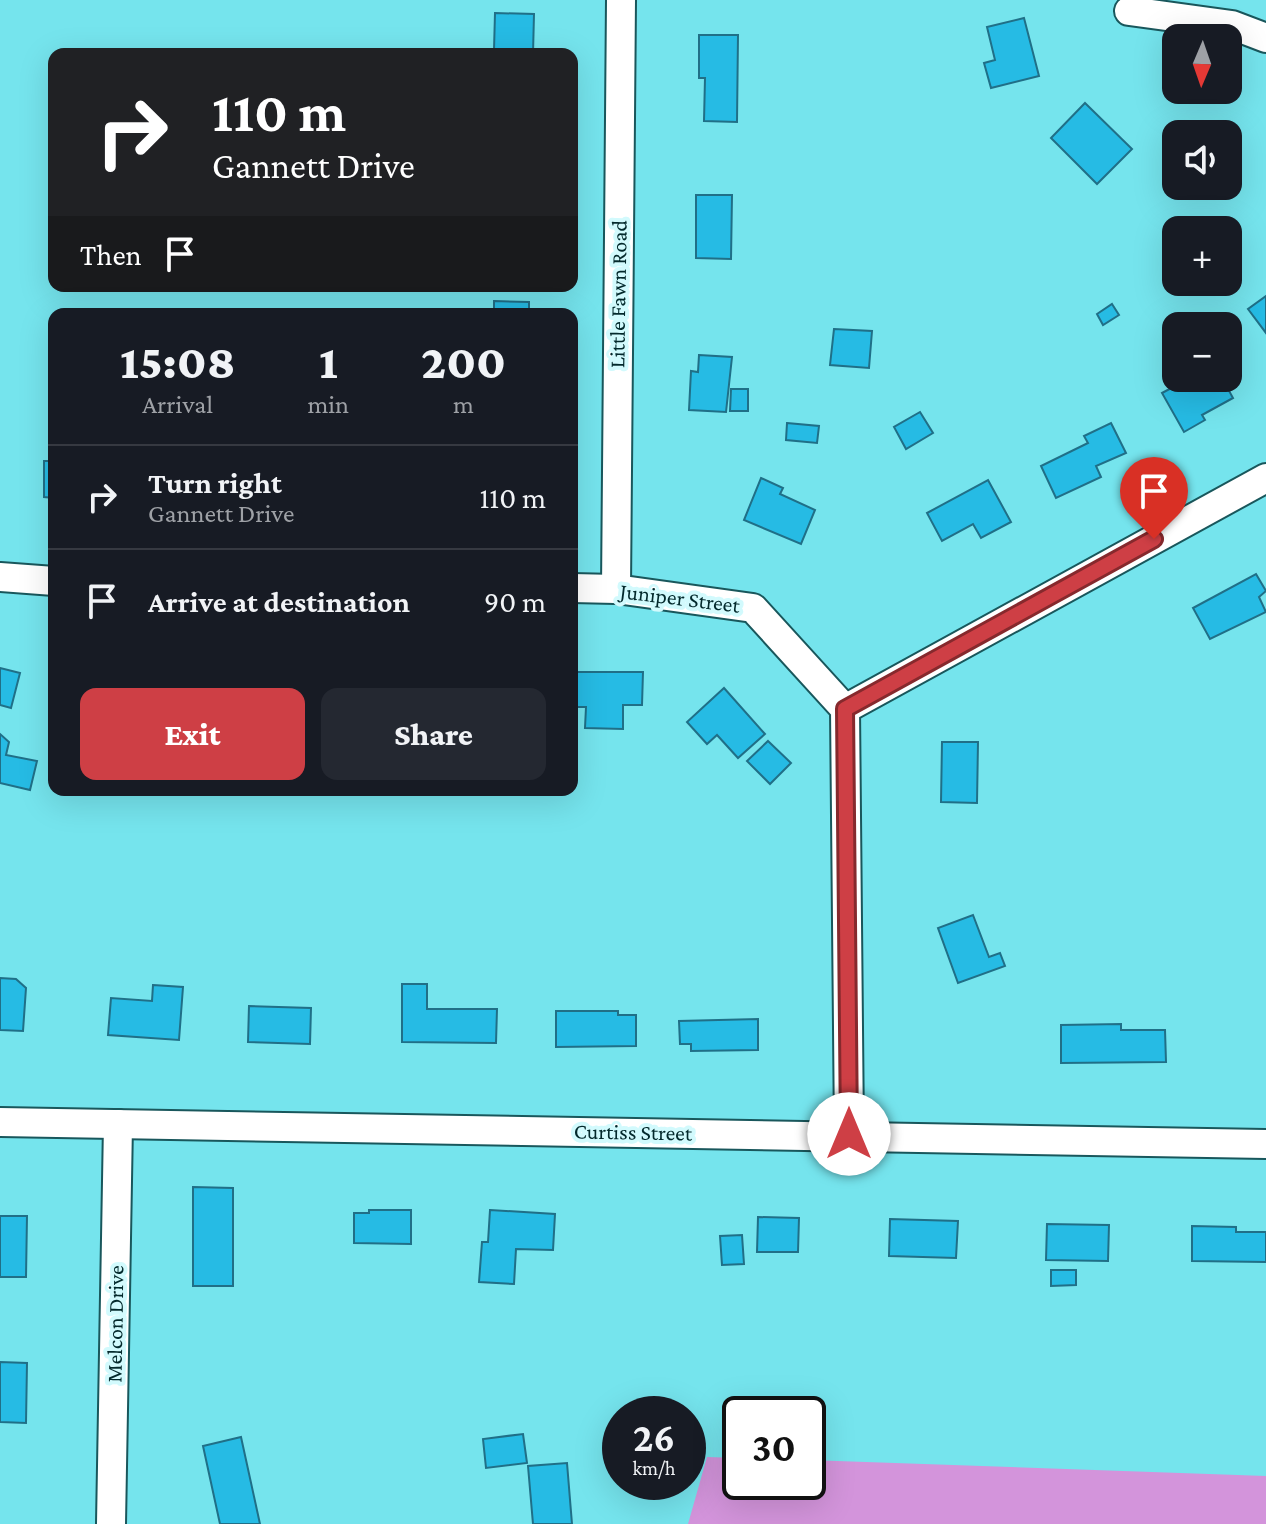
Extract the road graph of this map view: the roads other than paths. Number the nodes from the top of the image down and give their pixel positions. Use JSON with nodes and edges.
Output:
{"nodes":[{"id":1,"x":621,"y":0,"type":"edge"},
{"id":2,"x":1129,"y":11,"type":"dead end"},
{"id":3,"x":1266,"y":38,"type":"edge"},
{"id":4,"x":1266,"y":478,"type":"edge"},
{"id":5,"x":0,"y":577,"type":"edge"},
{"id":6,"x":48,"y":581,"type":"edge"},
{"id":7,"x":578,"y":588,"type":"edge"},
{"id":8,"x":616,"y":589,"type":"junction"},
{"id":9,"x":845,"y":709,"type":"junction"},
{"id":10,"x":0,"y":1122,"type":"edge"},
{"id":11,"x":118,"y":1124,"type":"junction"},
{"id":12,"x":849,"y":1134,"type":"junction"},
{"id":13,"x":1266,"y":1144,"type":"edge"},
{"id":14,"x":111,"y":1524,"type":"edge"}],
"edges":[{"from":1,"to":8,"type":"street","name":"Little Fawn Road"},
{"from":2,"to":3,"type":"street"},
{"from":4,"to":9,"type":"street"},
{"from":5,"to":6,"type":"street"},
{"from":7,"to":8,"type":"street","name":"Juniper Street"},
{"from":8,"to":9,"type":"street","name":"Juniper Street"},
{"from":9,"to":12,"type":"street"},
{"from":10,"to":11,"type":"street","name":"Curtiss Street"},
{"from":11,"to":12,"type":"street","name":"Curtiss Street"},
{"from":11,"to":14,"type":"street","name":"Melcon Drive"},
{"from":12,"to":13,"type":"street","name":"Curtiss Street"}]}
